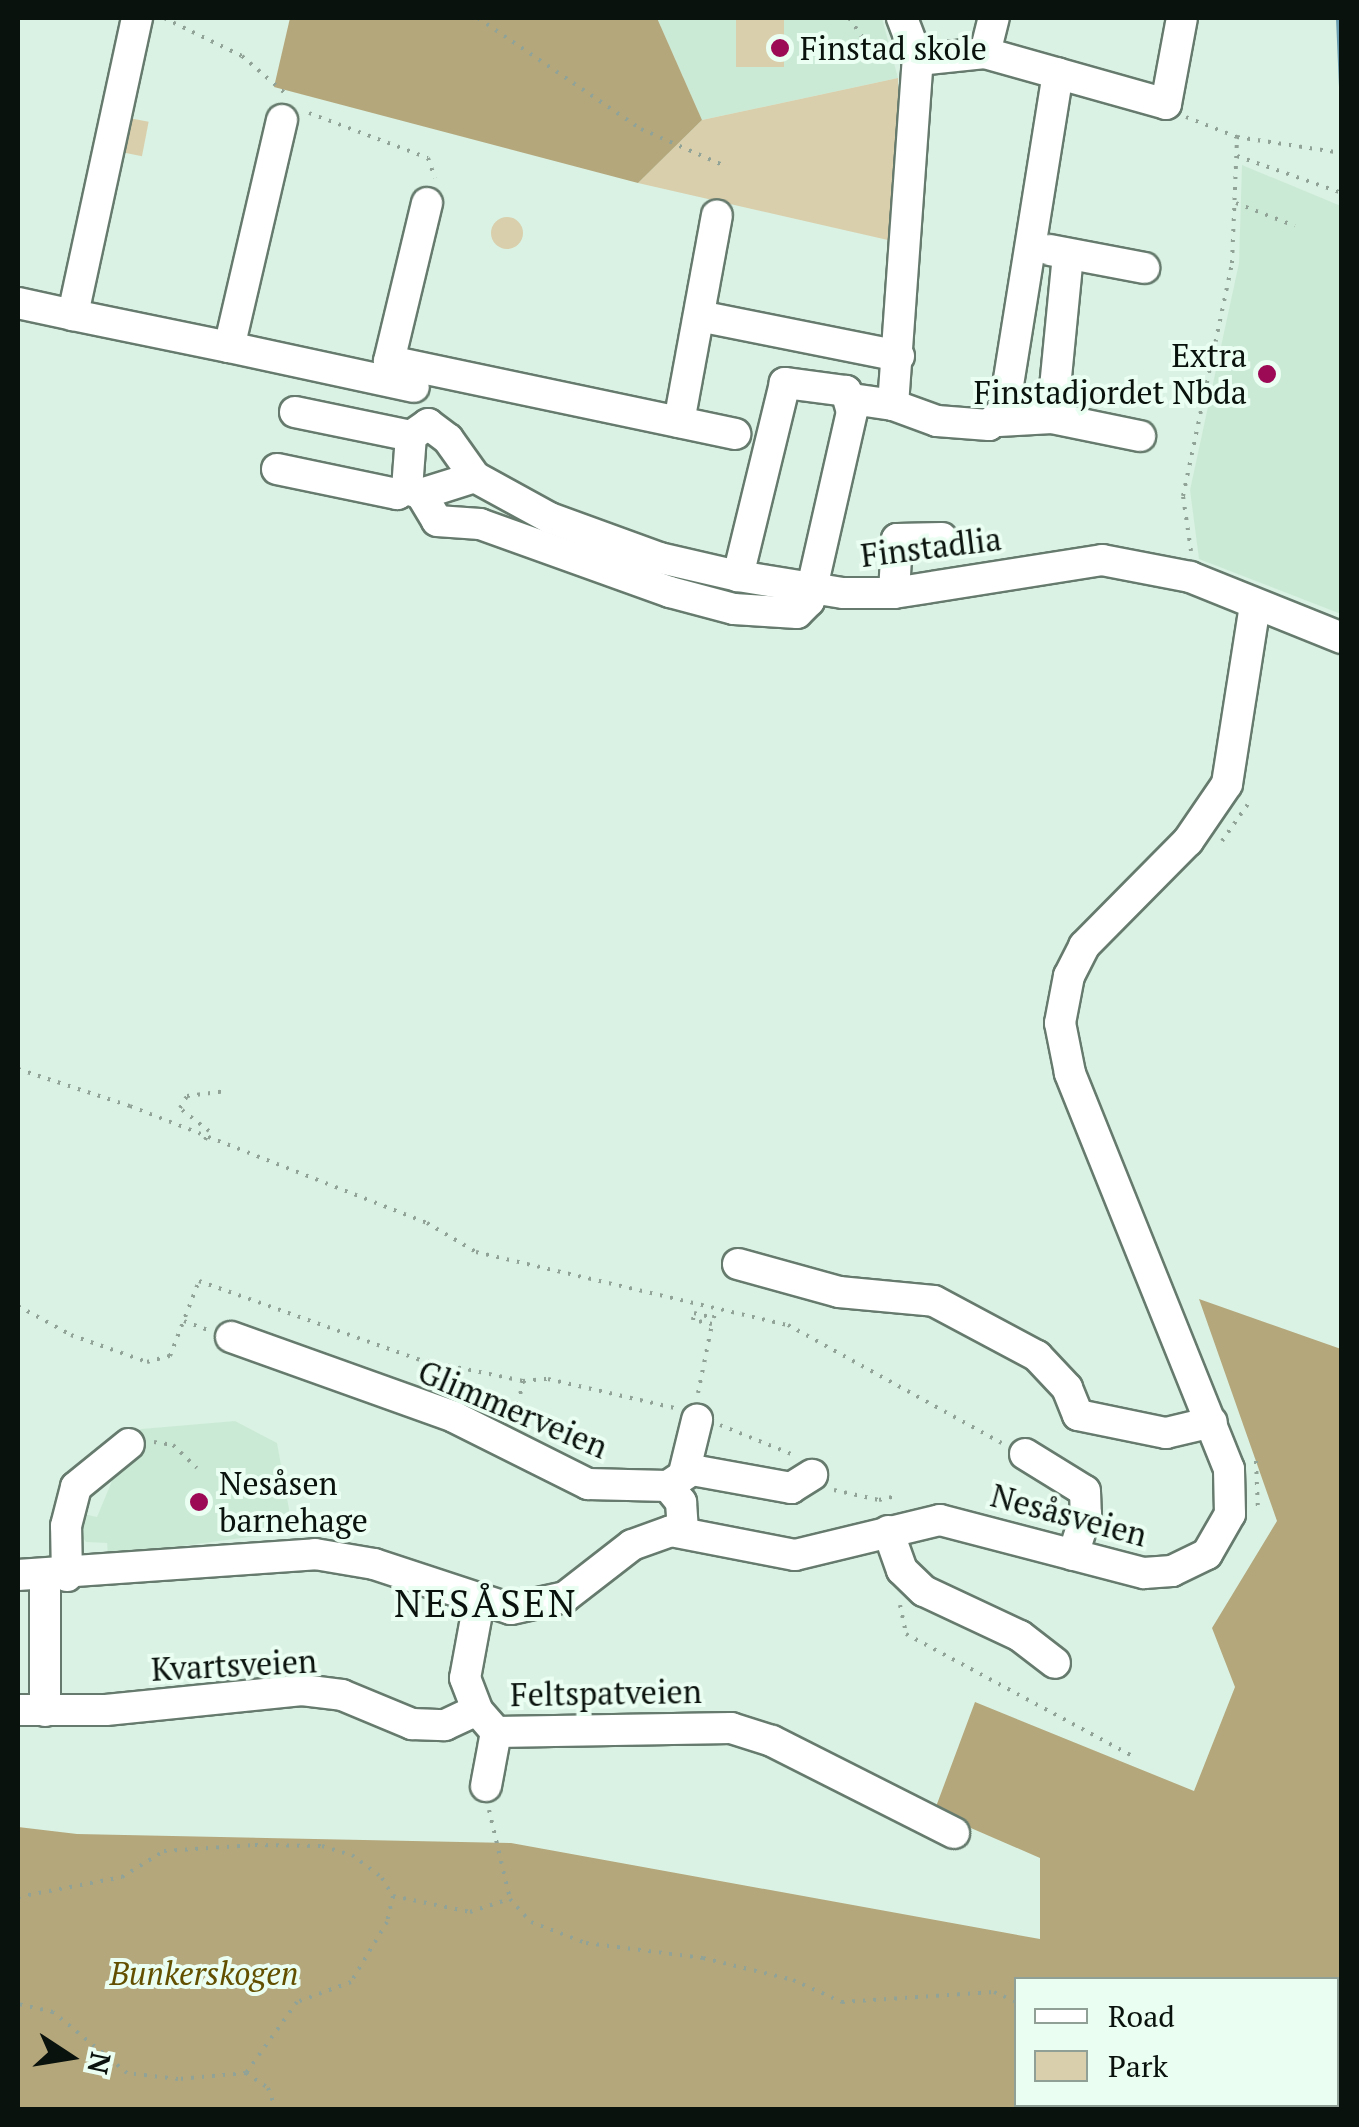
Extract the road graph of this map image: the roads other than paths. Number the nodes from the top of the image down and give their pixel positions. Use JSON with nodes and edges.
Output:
{"nodes":[{"id":1,"x":137,"y":18,"type":"edge"},
{"id":2,"x":902,"y":18,"type":"edge"},
{"id":3,"x":994,"y":18,"type":"edge"},
{"id":4,"x":1182,"y":18,"type":"edge"},
{"id":5,"x":985,"y":53,"type":"junction"},
{"id":6,"x":918,"y":60,"type":"junction"},
{"id":7,"x":1058,"y":73,"type":"junction"},
{"id":8,"x":291,"y":108,"type":"road end"},
{"id":9,"x":427,"y":204,"type":"road end"},
{"id":10,"x":717,"y":216,"type":"dead end"},
{"id":11,"x":1028,"y":244,"type":"junction"},
{"id":12,"x":1068,"y":256,"type":"junction"},
{"id":13,"x":1144,"y":268,"type":"dead end"},
{"id":14,"x":18,"y":303,"type":"edge"},
{"id":15,"x":74,"y":314,"type":"junction"},
{"id":16,"x":698,"y":316,"type":"junction"},
{"id":17,"x":229,"y":348,"type":"junction"},
{"id":18,"x":899,"y":356,"type":"junction"},
{"id":19,"x":410,"y":376,"type":"junction"},
{"id":20,"x":852,"y":399,"type":"junction"},
{"id":21,"x":893,"y":404,"type":"junction"},
{"id":22,"x":295,"y":412,"type":"dead end"},
{"id":23,"x":1052,"y":418,"type":"junction"},
{"id":24,"x":999,"y":421,"type":"junction"},
{"id":25,"x":679,"y":422,"type":"junction"},
{"id":26,"x":420,"y":430,"type":"junction"},
{"id":27,"x":735,"y":434,"type":"dead end"},
{"id":28,"x":1140,"y":436,"type":"dead end"},
{"id":29,"x":277,"y":469,"type":"dead end"},
{"id":30,"x":475,"y":477,"type":"junction"},
{"id":31,"x":414,"y":491,"type":"junction"},
{"id":32,"x":942,"y":538,"type":"dead end"},
{"id":33,"x":738,"y":576,"type":"junction"},
{"id":34,"x":810,"y":588,"type":"junction"},
{"id":35,"x":894,"y":593,"type":"junction"},
{"id":36,"x":1254,"y":606,"type":"junction"},
{"id":37,"x":1342,"y":638,"type":"edge"},
{"id":38,"x":738,"y":1264,"type":"dead end"},
{"id":39,"x":231,"y":1338,"type":"dead end"},
{"id":40,"x":697,"y":1409,"type":"road end"},
{"id":41,"x":1212,"y":1422,"type":"junction"},
{"id":42,"x":129,"y":1444,"type":"road end"},
{"id":43,"x":1025,"y":1454,"type":"road end"},
{"id":44,"x":812,"y":1475,"type":"dead end"},
{"id":45,"x":676,"y":1479,"type":"junction"},
{"id":46,"x":888,"y":1530,"type":"junction"},
{"id":47,"x":683,"y":1531,"type":"junction"},
{"id":48,"x":1072,"y":1555,"type":"junction"},
{"id":49,"x":43,"y":1575,"type":"edge"},
{"id":50,"x":480,"y":1602,"type":"junction"},
{"id":51,"x":1055,"y":1663,"type":"dead end"},
{"id":52,"x":31,"y":1711,"type":"edge"},
{"id":53,"x":487,"y":1721,"type":"junction"},
{"id":54,"x":486,"y":1786,"type":"road end"},
{"id":55,"x":954,"y":1833,"type":"dead end"}],
"edges":[{"from":1,"to":15,"type":"street"},
{"from":2,"to":6,"type":"street"},
{"from":3,"to":5,"type":"street"},
{"from":4,"to":7,"type":"street"},
{"from":5,"to":6,"type":"street"},
{"from":5,"to":7,"type":"street"},
{"from":6,"to":18,"type":"street"},
{"from":7,"to":11,"type":"street"},
{"from":8,"to":17,"type":"street"},
{"from":9,"to":19,"type":"street"},
{"from":10,"to":16,"type":"street"},
{"from":11,"to":12,"type":"street"},
{"from":11,"to":24,"type":"street"},
{"from":12,"to":13,"type":"street"},
{"from":12,"to":23,"type":"street"},
{"from":14,"to":15,"type":"street"},
{"from":15,"to":17,"type":"street"},
{"from":16,"to":18,"type":"street"},
{"from":16,"to":25,"type":"street"},
{"from":17,"to":19,"type":"street"},
{"from":18,"to":21,"type":"street"},
{"from":19,"to":25,"type":"street"},
{"from":19,"to":26,"type":"street"},
{"from":20,"to":21,"type":"street"},
{"from":20,"to":33,"type":"street"},
{"from":20,"to":34,"type":"street"},
{"from":21,"to":24,"type":"street"},
{"from":22,"to":26,"type":"street"},
{"from":23,"to":24,"type":"street"},
{"from":23,"to":28,"type":"street"},
{"from":25,"to":27,"type":"street"},
{"from":26,"to":30,"type":"street","name":"Finstadlia"},
{"from":26,"to":31,"type":"street"},
{"from":29,"to":31,"type":"street"},
{"from":30,"to":31,"type":"street"},
{"from":30,"to":33,"type":"street","name":"Finstadlia"},
{"from":31,"to":34,"type":"street"},
{"from":32,"to":35,"type":"street"},
{"from":33,"to":34,"type":"street","name":"Finstadlia"},
{"from":34,"to":35,"type":"street","name":"Finstadlia"},
{"from":35,"to":36,"type":"street","name":"Finstadlia"},
{"from":36,"to":37,"type":"street","name":"Finstadlia"},
{"from":36,"to":41,"type":"street","name":"Nesåsveien"},
{"from":38,"to":41,"type":"street"},
{"from":39,"to":45,"type":"street","name":"Glimmerveien"},
{"from":40,"to":45,"type":"street"},
{"from":41,"to":48,"type":"street","name":"Nesåsveien"},
{"from":42,"to":49,"type":"street","name":"Kvartsveien"},
{"from":43,"to":48,"type":"street"},
{"from":44,"to":45,"type":"street","name":"Glimmerveien"},
{"from":45,"to":47,"type":"street"},
{"from":46,"to":47,"type":"street","name":"Nesåsveien"},
{"from":46,"to":48,"type":"street","name":"Nesåsveien"},
{"from":46,"to":51,"type":"street"},
{"from":47,"to":50,"type":"street","name":"Nesåsveien"},
{"from":49,"to":50,"type":"street","name":"Nesåsveien"},
{"from":49,"to":52,"type":"street","name":"Kvartsveien"},
{"from":50,"to":53,"type":"street","name":"Feltspatveien"},
{"from":52,"to":53,"type":"street","name":"Kvartsveien"},
{"from":53,"to":54,"type":"street"},
{"from":53,"to":55,"type":"street","name":"Feltspatveien"}]}
